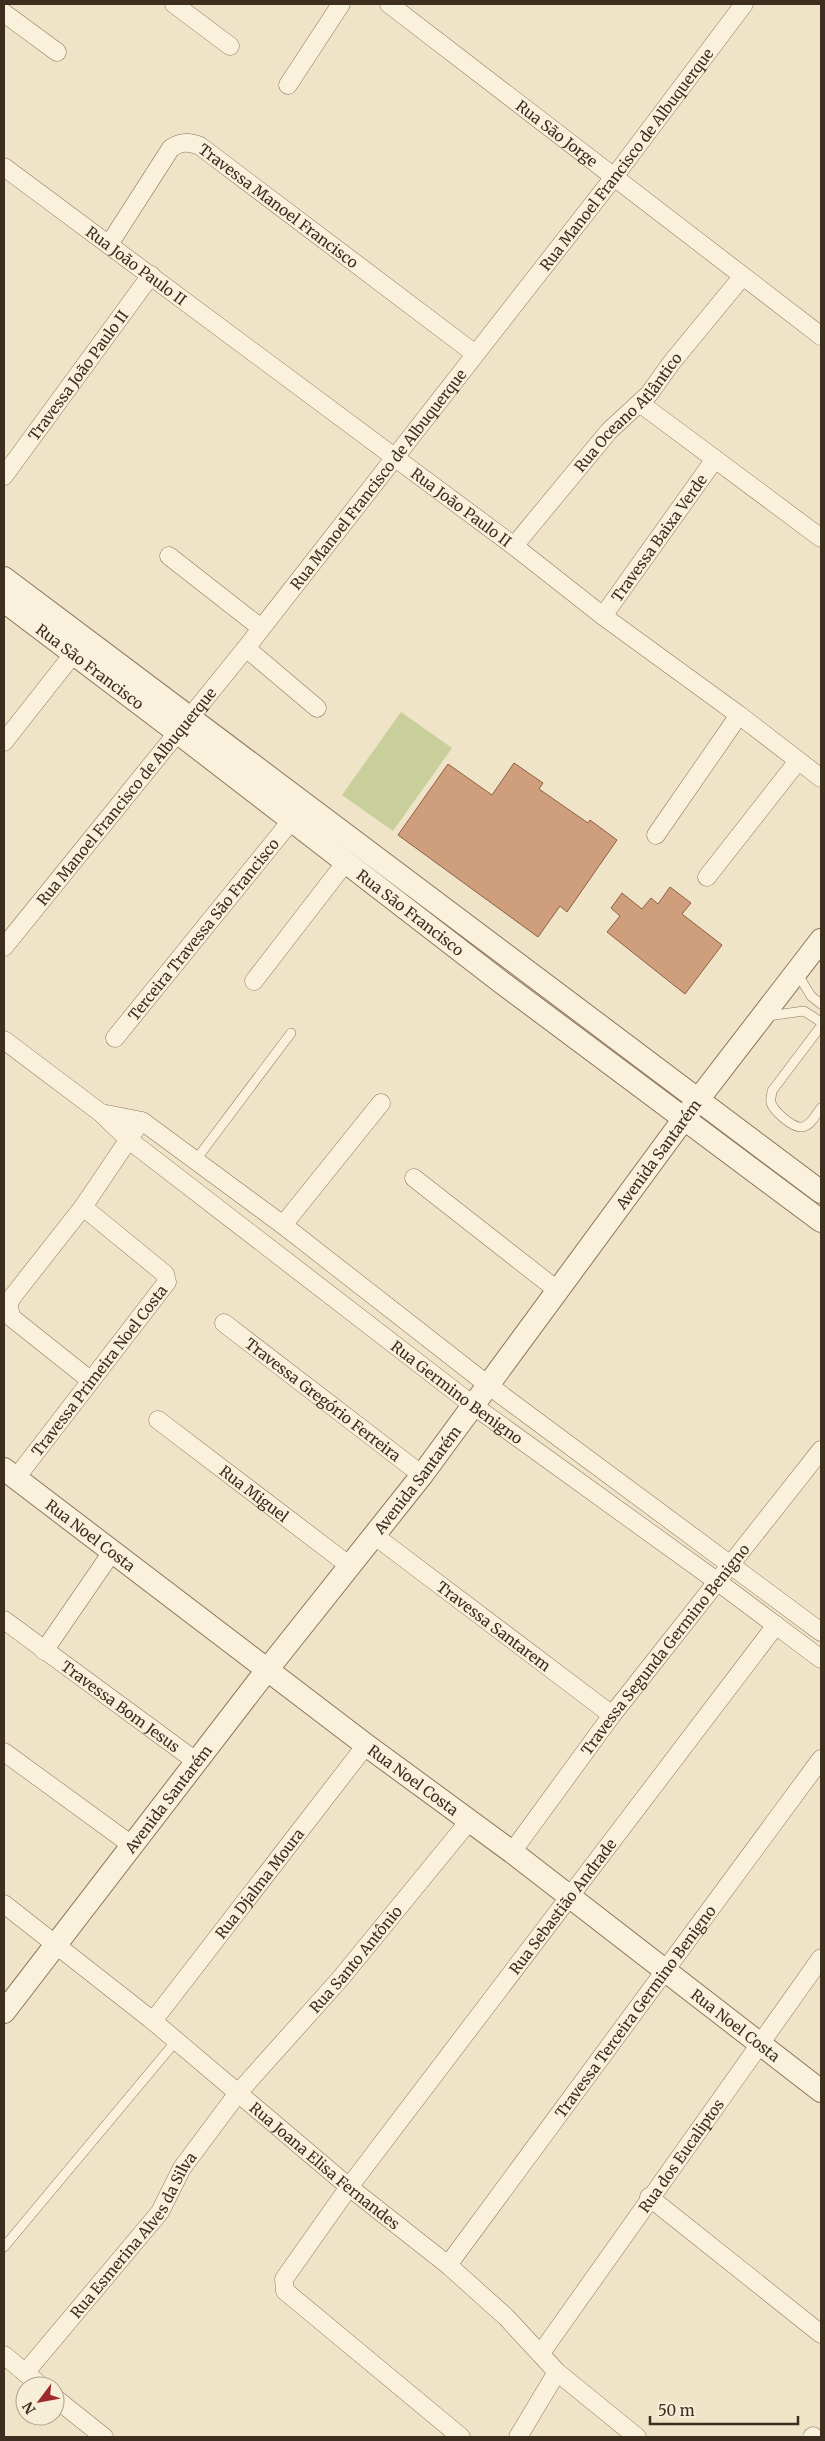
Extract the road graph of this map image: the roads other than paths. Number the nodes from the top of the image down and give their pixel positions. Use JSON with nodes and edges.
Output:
{"nodes":[{"id":1,"x":174,"y":4,"type":"edge"},
{"id":2,"x":341,"y":4,"type":"edge"},
{"id":3,"x":389,"y":4,"type":"edge"},
{"id":4,"x":744,"y":4,"type":"edge"},
{"id":5,"x":4,"y":13,"type":"edge"},
{"id":6,"x":230,"y":46,"type":"dead end"},
{"id":7,"x":57,"y":52,"type":"dead end"},
{"id":8,"x":288,"y":85,"type":"dead end"},
{"id":9,"x":4,"y":166,"type":"edge"},
{"id":10,"x":614,"y":177,"type":"junction"},
{"id":11,"x":110,"y":243,"type":"junction"},
{"id":12,"x":151,"y":275,"type":"junction"},
{"id":13,"x":742,"y":277,"type":"junction"},
{"id":14,"x":821,"y":336,"type":"edge"},
{"id":15,"x":474,"y":353,"type":"junction"},
{"id":16,"x":640,"y":404,"type":"junction"},
{"id":17,"x":394,"y":457,"type":"junction"},
{"id":18,"x":715,"y":459,"type":"junction"},
{"id":19,"x":4,"y":476,"type":"edge"},
{"id":20,"x":821,"y":538,"type":"edge"},
{"id":21,"x":514,"y":546,"type":"junction"},
{"id":22,"x":168,"y":556,"type":"dead end"},
{"id":23,"x":4,"y":578,"type":"edge"},
{"id":24,"x":4,"y":601,"type":"edge"},
{"id":25,"x":603,"y":616,"type":"junction"},
{"id":26,"x":262,"y":628,"type":"junction"},
{"id":27,"x":246,"y":648,"type":"junction"},
{"id":28,"x":74,"y":653,"type":"junction"},
{"id":29,"x":317,"y":708,"type":"dead end"},
{"id":30,"x":739,"y":715,"type":"junction"},
{"id":31,"x":183,"y":725,"type":"junction"},
{"id":32,"x":4,"y":742,"type":"edge"},
{"id":33,"x":798,"y":761,"type":"junction"},
{"id":34,"x":821,"y":778,"type":"edge"},
{"id":35,"x":291,"y":821,"type":"junction"},
{"id":36,"x":656,"y":836,"type":"dead end"},
{"id":37,"x":345,"y":862,"type":"junction"},
{"id":38,"x":707,"y":877,"type":"dead end"},
{"id":39,"x":821,"y":940,"type":"edge"},
{"id":40,"x":4,"y":947,"type":"edge"},
{"id":41,"x":796,"y":973,"type":"junction"},
{"id":42,"x":254,"y":981,"type":"dead end"},
{"id":43,"x":821,"y":1004,"type":"edge"},
{"id":44,"x":762,"y":1017,"type":"junction"},
{"id":45,"x":821,"y":1022,"type":"edge"},
{"id":46,"x":821,"y":1026,"type":"edge"},
{"id":47,"x":291,"y":1032,"type":"dead end"},
{"id":48,"x":115,"y":1038,"type":"dead end"},
{"id":49,"x":4,"y":1040,"type":"edge"},
{"id":50,"x":381,"y":1103,"type":"dead end"},
{"id":51,"x":821,"y":1108,"type":"edge"},
{"id":52,"x":691,"y":1110,"type":"junction"},
{"id":53,"x":101,"y":1113,"type":"junction"},
{"id":54,"x":142,"y":1121,"type":"junction"},
{"id":55,"x":129,"y":1140,"type":"junction"},
{"id":56,"x":195,"y":1161,"type":"junction"},
{"id":57,"x":414,"y":1178,"type":"dead end"},
{"id":58,"x":821,"y":1192,"type":"edge"},
{"id":59,"x":83,"y":1207,"type":"junction"},
{"id":60,"x":821,"y":1221,"type":"edge"},
{"id":61,"x":283,"y":1225,"type":"junction"},
{"id":62,"x":558,"y":1290,"type":"junction"},
{"id":63,"x":224,"y":1323,"type":"dead end"},
{"id":64,"x":90,"y":1380,"type":"junction"},
{"id":65,"x":488,"y":1385,"type":"junction"},
{"id":66,"x":474,"y":1406,"type":"junction"},
{"id":67,"x":158,"y":1420,"type":"dead end"},
{"id":68,"x":821,"y":1450,"type":"edge"},
{"id":69,"x":10,"y":1473,"type":"edge"},
{"id":70,"x":422,"y":1474,"type":"junction"},
{"id":71,"x":375,"y":1536,"type":"junction"},
{"id":72,"x":112,"y":1552,"type":"junction"},
{"id":73,"x":350,"y":1566,"type":"junction"},
{"id":74,"x":731,"y":1566,"type":"junction"},
{"id":75,"x":718,"y":1582,"type":"junction"},
{"id":76,"x":4,"y":1620,"type":"edge"},
{"id":77,"x":776,"y":1626,"type":"junction"},
{"id":78,"x":821,"y":1632,"type":"edge"},
{"id":79,"x":44,"y":1651,"type":"junction"},
{"id":80,"x":821,"y":1659,"type":"edge"},
{"id":81,"x":267,"y":1670,"type":"junction"},
{"id":82,"x":612,"y":1715,"type":"junction"},
{"id":83,"x":366,"y":1745,"type":"junction"},
{"id":84,"x":4,"y":1752,"type":"edge"},
{"id":85,"x":821,"y":1759,"type":"edge"},
{"id":86,"x":197,"y":1762,"type":"junction"},
{"id":87,"x":470,"y":1820,"type":"junction"},
{"id":88,"x":133,"y":1846,"type":"junction"},
{"id":89,"x":512,"y":1852,"type":"junction"},
{"id":90,"x":570,"y":1898,"type":"junction"},
{"id":91,"x":4,"y":1904,"type":"edge"},
{"id":92,"x":57,"y":1945,"type":"junction"},
{"id":93,"x":821,"y":1958,"type":"edge"},
{"id":94,"x":664,"y":1971,"type":"junction"},
{"id":95,"x":4,"y":2012,"type":"edge"},
{"id":96,"x":153,"y":2021,"type":"junction"},
{"id":97,"x":176,"y":2041,"type":"junction"},
{"id":98,"x":760,"y":2044,"type":"junction"},
{"id":99,"x":821,"y":2091,"type":"edge"},
{"id":100,"x":238,"y":2093,"type":"junction"},
{"id":101,"x":349,"y":2187,"type":"junction"},
{"id":102,"x":650,"y":2197,"type":"junction"},
{"id":103,"x":4,"y":2247,"type":"edge"},
{"id":104,"x":448,"y":2265,"type":"junction"},
{"id":105,"x":821,"y":2334,"type":"edge"},
{"id":106,"x":541,"y":2353,"type":"junction"},
{"id":107,"x":4,"y":2355,"type":"edge"},
{"id":108,"x":557,"y":2372,"type":"junction"},
{"id":109,"x":25,"y":2373,"type":"junction"},
{"id":110,"x":28,"y":2376,"type":"edge"},
{"id":111,"x":65,"y":2409,"type":"edge"},
{"id":112,"x":84,"y":2431,"type":"edge"},
{"id":113,"x":104,"y":2437,"type":"edge"},
{"id":114,"x":461,"y":2437,"type":"edge"},
{"id":115,"x":518,"y":2437,"type":"edge"},
{"id":116,"x":637,"y":2437,"type":"edge"}],
"edges":[{"from":1,"to":6,"type":"street"},
{"from":2,"to":8,"type":"street"},
{"from":3,"to":10,"type":"street","name":"Rua São Jorge"},
{"from":4,"to":10,"type":"street","name":"Rua Manoel Francisco de Albuquerque"},
{"from":5,"to":7,"type":"street"},
{"from":9,"to":11,"type":"street","name":"Rua João Paulo II"},
{"from":10,"to":13,"type":"street","name":"Rua São Jorge"},
{"from":10,"to":15,"type":"street","name":"Rua Manoel Francisco de Albuquerque"},
{"from":11,"to":12,"type":"street","name":"Rua João Paulo II"},
{"from":11,"to":15,"type":"street","name":"Travessa Manoel Francisco"},
{"from":12,"to":17,"type":"street","name":"Rua João Paulo II"},
{"from":12,"to":19,"type":"street","name":"Travessa João Paulo II"},
{"from":13,"to":14,"type":"street","name":"Rua São Jorge"},
{"from":13,"to":16,"type":"street","name":"Rua Oceano Atlântico"},
{"from":15,"to":17,"type":"street","name":"Rua Manoel Francisco de Albuquerque"},
{"from":16,"to":18,"type":"street","name":"Travessa Baixa Verde"},
{"from":16,"to":21,"type":"street","name":"Rua Oceano Atlântico"},
{"from":17,"to":21,"type":"street","name":"Rua João Paulo II"},
{"from":17,"to":26,"type":"street","name":"Rua Manoel Francisco de Albuquerque"},
{"from":18,"to":20,"type":"street","name":"Travessa Baixa Verde"},
{"from":18,"to":25,"type":"street","name":"Travessa Baixa Verde"},
{"from":21,"to":25,"type":"street","name":"Rua João Paulo II"},
{"from":22,"to":26,"type":"street"},
{"from":23,"to":31,"type":"street","name":"Rua São Francisco"},
{"from":24,"to":28,"type":"street","name":"Rua São Francisco"},
{"from":25,"to":30,"type":"street","name":"Rua João Paulo II"},
{"from":26,"to":27,"type":"street","name":"Rua Manoel Francisco de Albuquerque"},
{"from":27,"to":29,"type":"street"},
{"from":27,"to":31,"type":"street","name":"Rua Manoel Francisco de Albuquerque"},
{"from":28,"to":31,"type":"street","name":"Rua São Francisco"},
{"from":28,"to":32,"type":"street"},
{"from":30,"to":33,"type":"street","name":"Rua João Paulo II"},
{"from":30,"to":36,"type":"street"},
{"from":31,"to":35,"type":"street","name":"Rua São Francisco"},
{"from":31,"to":40,"type":"street","name":"Rua Manoel Francisco de Albuquerque"},
{"from":31,"to":52,"type":"street","name":"Rua São Francisco"},
{"from":33,"to":34,"type":"street","name":"Rua João Paulo II"},
{"from":33,"to":38,"type":"street"},
{"from":35,"to":37,"type":"street","name":"Rua São Francisco"},
{"from":35,"to":48,"type":"street","name":"Terceira Travessa São Francisco"},
{"from":37,"to":42,"type":"street"},
{"from":37,"to":52,"type":"street","name":"Rua São Francisco"},
{"from":39,"to":41,"type":"street","name":"Avenida Santarém"},
{"from":41,"to":43,"type":"lane"},
{"from":41,"to":44,"type":"street","name":"Avenida Santarém"},
{"from":44,"to":45,"type":"lane"},
{"from":44,"to":52,"type":"street","name":"Avenida Santarém"},
{"from":46,"to":51,"type":"lane"},
{"from":47,"to":56,"type":"lane"},
{"from":49,"to":53,"type":"street","name":"Rua Germino Benigno"},
{"from":50,"to":61,"type":"street"},
{"from":52,"to":58,"type":"street","name":"Rua São Francisco"},
{"from":52,"to":60,"type":"street","name":"Rua São Francisco"},
{"from":52,"to":62,"type":"street","name":"Avenida Santarém"},
{"from":53,"to":54,"type":"street","name":"Rua Germino Benigno"},
{"from":53,"to":55,"type":"street","name":"Rua Germino Benigno"},
{"from":54,"to":55,"type":"street"},
{"from":54,"to":56,"type":"street","name":"Rua Germino Benigno"},
{"from":55,"to":59,"type":"street"},
{"from":55,"to":66,"type":"street","name":"Rua Germino Benigno"},
{"from":56,"to":61,"type":"street","name":"Rua Germino Benigno"},
{"from":57,"to":62,"type":"street"},
{"from":59,"to":64,"type":"street"},
{"from":59,"to":64,"type":"street","name":"Travessa Primeira Noel Costa"},
{"from":61,"to":65,"type":"street","name":"Rua Germino Benigno"},
{"from":62,"to":65,"type":"street","name":"Avenida Santarém"},
{"from":63,"to":70,"type":"street","name":"Travessa Gregório Ferreira"},
{"from":64,"to":69,"type":"street","name":"Travessa Primeira Noel Costa"},
{"from":65,"to":66,"type":"street","name":"Avenida Santarém"},
{"from":65,"to":74,"type":"street","name":"Rua Germino Benigno"},
{"from":66,"to":70,"type":"street","name":"Avenida Santarém"},
{"from":66,"to":75,"type":"street","name":"Rua Germino Benigno"},
{"from":67,"to":73,"type":"street","name":"Rua Miguel"},
{"from":68,"to":74,"type":"street","name":"Travessa Segunda Germino Benigno"},
{"from":69,"to":72,"type":"street","name":"Rua Noel Costa"},
{"from":70,"to":71,"type":"street","name":"Avenida Santarém"},
{"from":71,"to":73,"type":"street","name":"Avenida Santarém"},
{"from":71,"to":82,"type":"street","name":"Travessa Santarem"},
{"from":72,"to":79,"type":"street"},
{"from":72,"to":81,"type":"street","name":"Rua Noel Costa"},
{"from":73,"to":81,"type":"street","name":"Avenida Santarém"},
{"from":74,"to":75,"type":"street","name":"Travessa Segunda Germino Benigno"},
{"from":74,"to":78,"type":"street","name":"Rua Germino Benigno"},
{"from":75,"to":77,"type":"street","name":"Rua Germino Benigno"},
{"from":75,"to":82,"type":"street","name":"Travessa Segunda Germino Benigno"},
{"from":76,"to":79,"type":"street","name":"Travessa Bom Jesus"},
{"from":77,"to":80,"type":"street","name":"Rua Germino Benigno"},
{"from":77,"to":90,"type":"street","name":"Rua Sebastião Andrade"},
{"from":79,"to":86,"type":"street","name":"Travessa Bom Jesus"},
{"from":81,"to":83,"type":"street","name":"Rua Noel Costa"},
{"from":81,"to":86,"type":"street","name":"Avenida Santarém"},
{"from":82,"to":89,"type":"street","name":"Travessa Segunda Germino Benigno"},
{"from":83,"to":87,"type":"street","name":"Rua Noel Costa"},
{"from":83,"to":96,"type":"street","name":"Rua Djalma Moura"},
{"from":84,"to":88,"type":"street"},
{"from":85,"to":94,"type":"street","name":"Travessa Terceira Germino Benigno"},
{"from":86,"to":88,"type":"street","name":"Avenida Santarém"},
{"from":87,"to":89,"type":"street","name":"Rua Noel Costa"},
{"from":87,"to":100,"type":"street","name":"Rua Santo Antônio"},
{"from":88,"to":92,"type":"street","name":"Avenida Santarém"},
{"from":89,"to":90,"type":"street","name":"Rua Noel Costa"},
{"from":90,"to":94,"type":"street","name":"Rua Noel Costa"},
{"from":90,"to":101,"type":"street","name":"Rua Sebastião Andrade"},
{"from":91,"to":92,"type":"street","name":"Rua Joana Elisa Fernandes"},
{"from":92,"to":95,"type":"street","name":"Avenida Santarém"},
{"from":92,"to":96,"type":"street","name":"Rua Joana Elisa Fernandes"},
{"from":93,"to":98,"type":"street","name":"Rua dos Eucaliptos"},
{"from":94,"to":98,"type":"street","name":"Rua Noel Costa"},
{"from":94,"to":104,"type":"street","name":"Travessa Terceira Germino Benigno"},
{"from":96,"to":97,"type":"street","name":"Rua Joana Elisa Fernandes"},
{"from":97,"to":100,"type":"street","name":"Rua Joana Elisa Fernandes"},
{"from":97,"to":103,"type":"lane"},
{"from":98,"to":99,"type":"street","name":"Rua Noel Costa"},
{"from":98,"to":102,"type":"street","name":"Rua dos Eucaliptos"},
{"from":100,"to":101,"type":"street","name":"Rua Joana Elisa Fernandes"},
{"from":100,"to":109,"type":"street","name":"Rua Esmerina Alves da Silva"},
{"from":101,"to":104,"type":"street","name":"Rua Joana Elisa Fernandes"},
{"from":101,"to":114,"type":"street","name":"Rua Sebastião Andrade"},
{"from":102,"to":105,"type":"street"},
{"from":102,"to":106,"type":"street","name":"Rua dos Eucaliptos"},
{"from":104,"to":106,"type":"street","name":"Rua Joana Elisa Fernandes"},
{"from":106,"to":108,"type":"street","name":"Rua Joana Elisa Fernandes"},
{"from":107,"to":109,"type":"street"},
{"from":108,"to":115,"type":"street"},
{"from":108,"to":116,"type":"street","name":"Rua Joana Elisa Fernandes"},
{"from":109,"to":110,"type":"street"},
{"from":111,"to":112,"type":"street"},
{"from":112,"to":113,"type":"street"}]}
